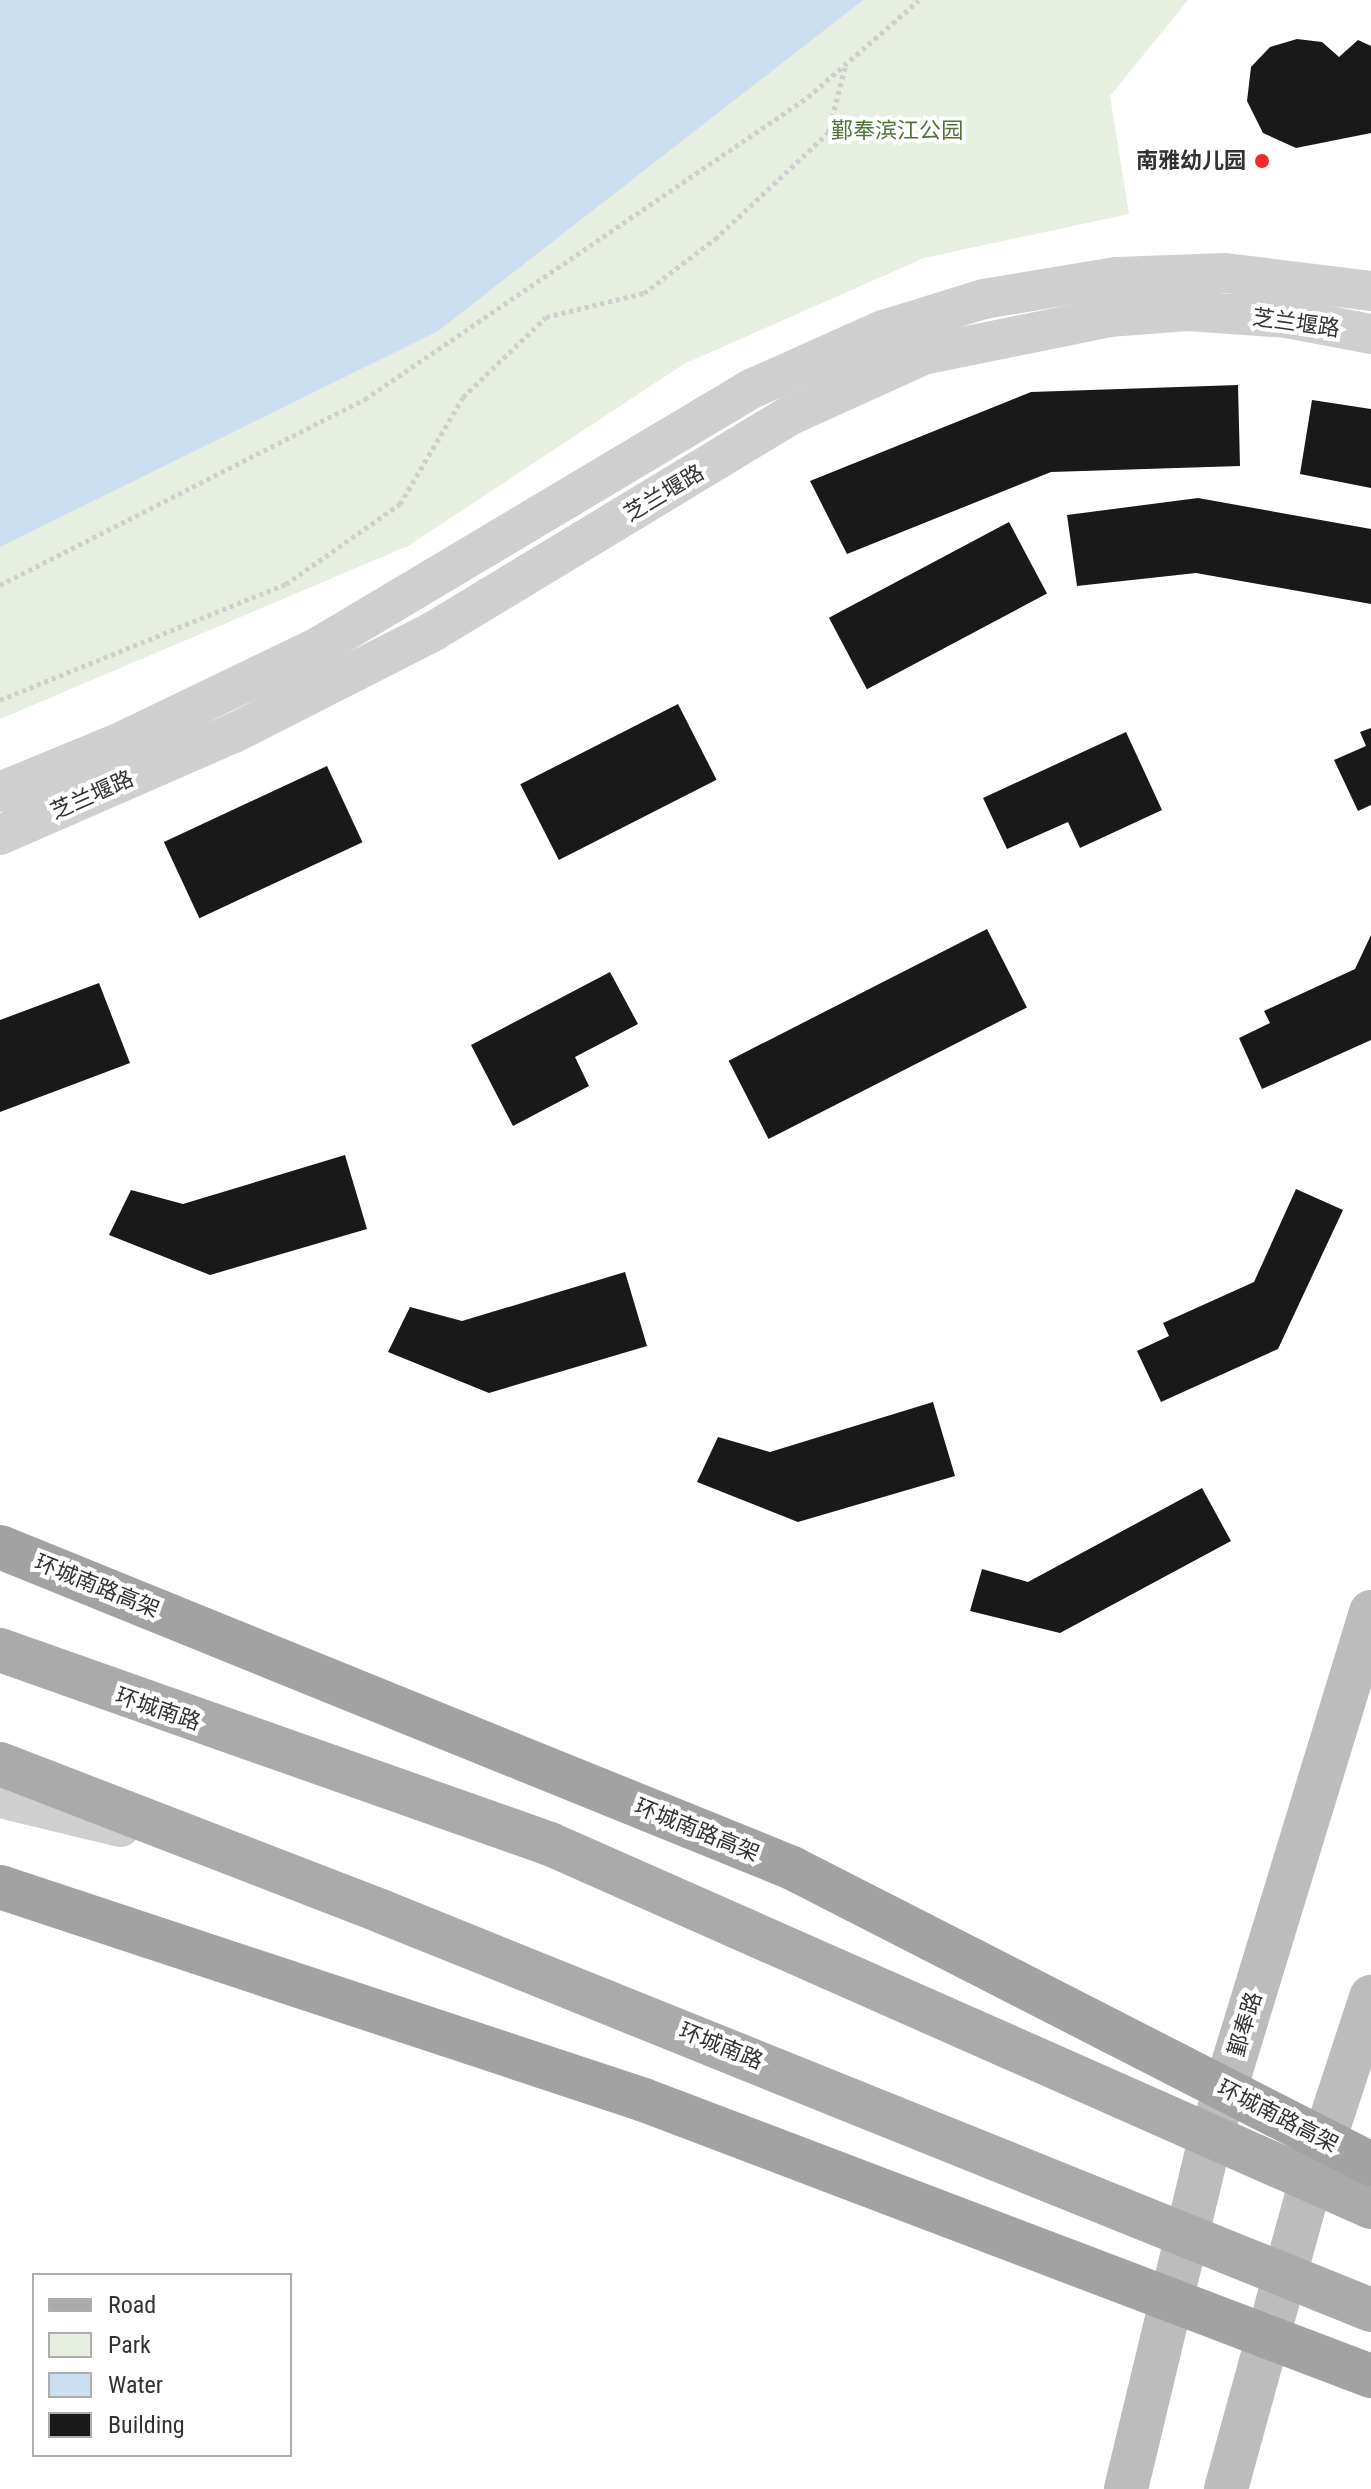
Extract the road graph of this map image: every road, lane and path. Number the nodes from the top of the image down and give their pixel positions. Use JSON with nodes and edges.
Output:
{"nodes":[{"id":1,"x":919,"y":0,"type":"edge"},
{"id":2,"x":846,"y":64,"type":"junction"},
{"id":3,"x":1371,"y":291,"type":"edge"},
{"id":4,"x":1371,"y":334,"type":"edge"},
{"id":5,"x":0,"y":585,"type":"edge"},
{"id":6,"x":0,"y":700,"type":"edge"},
{"id":7,"x":0,"y":792,"type":"edge"},
{"id":8,"x":0,"y":835,"type":"edge"},
{"id":9,"x":0,"y":1547,"type":"edge"},
{"id":10,"x":1371,"y":1612,"type":"edge"},
{"id":11,"x":0,"y":1642,"type":"edge"},
{"id":12,"x":0,"y":1650,"type":"edge"},
{"id":13,"x":98,"y":1688,"type":"junction"},
{"id":14,"x":0,"y":1764,"type":"edge"},
{"id":15,"x":0,"y":1798,"type":"edge"},
{"id":16,"x":238,"y":1855,"type":"junction"},
{"id":17,"x":0,"y":1887,"type":"edge"},
{"id":18,"x":1371,"y":1997,"type":"edge"},
{"id":19,"x":1211,"y":2136,"type":"junction"},
{"id":20,"x":1371,"y":2164,"type":"edge"},
{"id":21,"x":1311,"y":2180,"type":"junction"},
{"id":22,"x":1371,"y":2207,"type":"edge"},
{"id":23,"x":1187,"y":2232,"type":"junction"},
{"id":24,"x":1286,"y":2272,"type":"junction"},
{"id":25,"x":1371,"y":2310,"type":"edge"},
{"id":26,"x":1371,"y":2376,"type":"edge"},
{"id":27,"x":1126,"y":2489,"type":"edge"},
{"id":28,"x":1226,"y":2489,"type":"edge"}],
"edges":[{"from":1,"to":2,"type":"path"},
{"from":2,"to":5,"type":"path"},
{"from":2,"to":6,"type":"path"},
{"from":3,"to":7,"type":"street","name":"芝兰堰路"},
{"from":4,"to":8,"type":"street","name":"芝兰堰路"},
{"from":9,"to":20,"type":"highway","name":"环城南路高架","bridge":true},
{"from":10,"to":19,"type":"main road","name":"鄞奉路"},
{"from":11,"to":13,"type":"street"},
{"from":12,"to":13,"type":"main road","name":"环城南路"},
{"from":13,"to":19,"type":"main road","name":"环城南路"},
{"from":14,"to":16,"type":"main road","name":"环城南路"},
{"from":15,"to":16,"type":"street"},
{"from":16,"to":23,"type":"main road","name":"环城南路"},
{"from":17,"to":26,"type":"highway","bridge":true},
{"from":18,"to":21,"type":"main road"},
{"from":19,"to":21,"type":"main road","name":"环城南路"},
{"from":19,"to":23,"type":"main road","name":"鄞奉路"},
{"from":21,"to":22,"type":"main road","name":"环城南路"},
{"from":21,"to":24,"type":"main road"},
{"from":23,"to":24,"type":"main road","name":"环城南路"},
{"from":23,"to":27,"type":"main road","name":"鄞奉路"},
{"from":24,"to":25,"type":"main road","name":"环城南路"},
{"from":24,"to":28,"type":"main road"}]}
